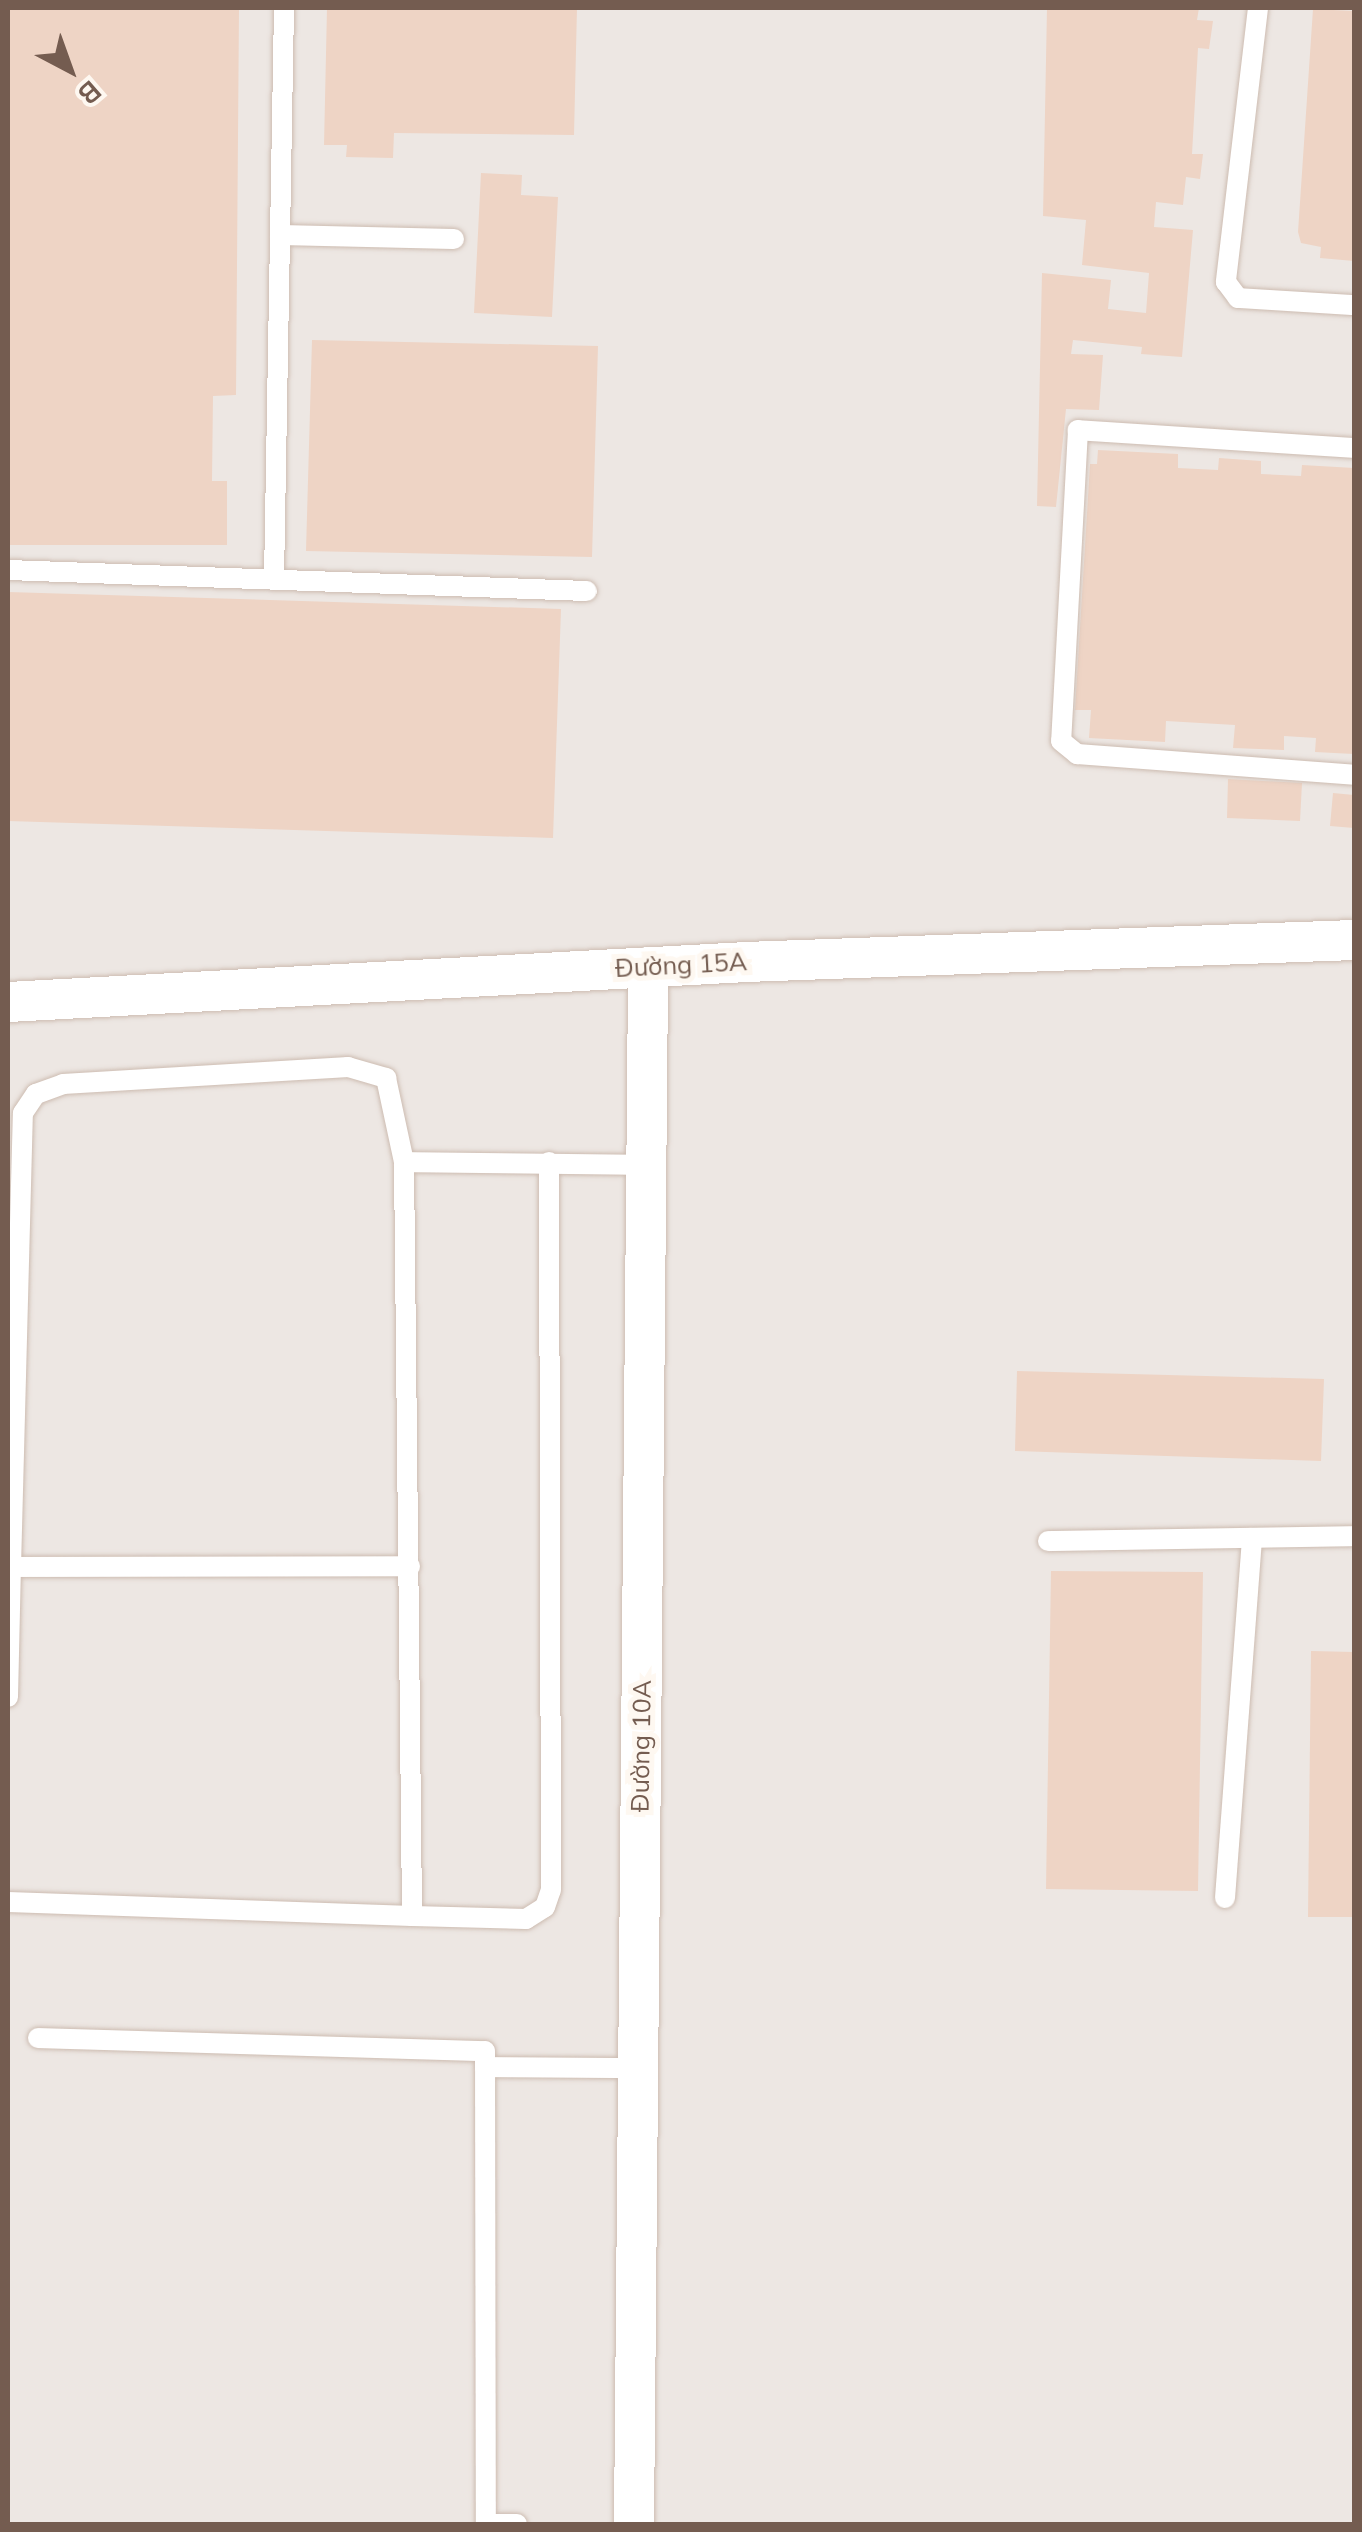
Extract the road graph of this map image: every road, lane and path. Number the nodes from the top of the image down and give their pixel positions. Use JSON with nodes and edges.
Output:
{"nodes":[{"id":1,"x":284,"y":8,"type":"edge"},
{"id":2,"x":1258,"y":8,"type":"edge"},
{"id":3,"x":280,"y":235,"type":"junction"},
{"id":4,"x":454,"y":239,"type":"dead end"},
{"id":5,"x":1354,"y":305,"type":"edge"},
{"id":6,"x":1354,"y":448,"type":"edge"},
{"id":7,"x":8,"y":570,"type":"edge"},
{"id":8,"x":274,"y":580,"type":"junction"},
{"id":9,"x":587,"y":592,"type":"dead end"},
{"id":10,"x":1354,"y":774,"type":"edge"},
{"id":11,"x":1354,"y":940,"type":"edge"},
{"id":12,"x":648,"y":966,"type":"junction"},
{"id":13,"x":8,"y":1002,"type":"edge"},
{"id":14,"x":404,"y":1162,"type":"junction"},
{"id":15,"x":550,"y":1162,"type":"junction"},
{"id":16,"x":646,"y":1165,"type":"junction"},
{"id":17,"x":1354,"y":1536,"type":"edge"},
{"id":18,"x":1252,"y":1538,"type":"junction"},
{"id":19,"x":1048,"y":1541,"type":"dead end"},
{"id":20,"x":410,"y":1566,"type":"junction"},
{"id":21,"x":11,"y":1567,"type":"junction"},
{"id":22,"x":8,"y":1697,"type":"edge"},
{"id":23,"x":1225,"y":1898,"type":"dead end"},
{"id":24,"x":8,"y":1902,"type":"edge"},
{"id":25,"x":412,"y":1916,"type":"junction"},
{"id":26,"x":38,"y":2038,"type":"dead end"},
{"id":27,"x":485,"y":2067,"type":"junction"},
{"id":28,"x":638,"y":2068,"type":"junction"},
{"id":29,"x":517,"y":2524,"type":"edge"},
{"id":30,"x":634,"y":2524,"type":"edge"}],
"edges":[{"from":1,"to":3,"type":"lane"},
{"from":2,"to":5,"type":"lane"},
{"from":3,"to":4,"type":"lane"},
{"from":3,"to":8,"type":"lane"},
{"from":6,"to":10,"type":"lane"},
{"from":7,"to":8,"type":"lane"},
{"from":8,"to":9,"type":"lane"},
{"from":11,"to":12,"type":"street","name":"Đường 15A"},
{"from":12,"to":13,"type":"street","name":"Đường 15A"},
{"from":12,"to":16,"type":"street","name":"Đường 10A"},
{"from":14,"to":15,"type":"lane"},
{"from":14,"to":20,"type":"lane"},
{"from":14,"to":21,"type":"lane"},
{"from":15,"to":16,"type":"lane"},
{"from":15,"to":25,"type":"lane"},
{"from":16,"to":28,"type":"street","name":"Đường 10A"},
{"from":17,"to":18,"type":"lane"},
{"from":18,"to":19,"type":"lane"},
{"from":18,"to":23,"type":"lane"},
{"from":20,"to":21,"type":"lane"},
{"from":20,"to":25,"type":"lane"},
{"from":21,"to":22,"type":"lane"},
{"from":24,"to":25,"type":"lane"},
{"from":26,"to":27,"type":"lane"},
{"from":27,"to":28,"type":"lane"},
{"from":27,"to":29,"type":"lane"},
{"from":28,"to":30,"type":"street","name":"Đường 10A"}]}
